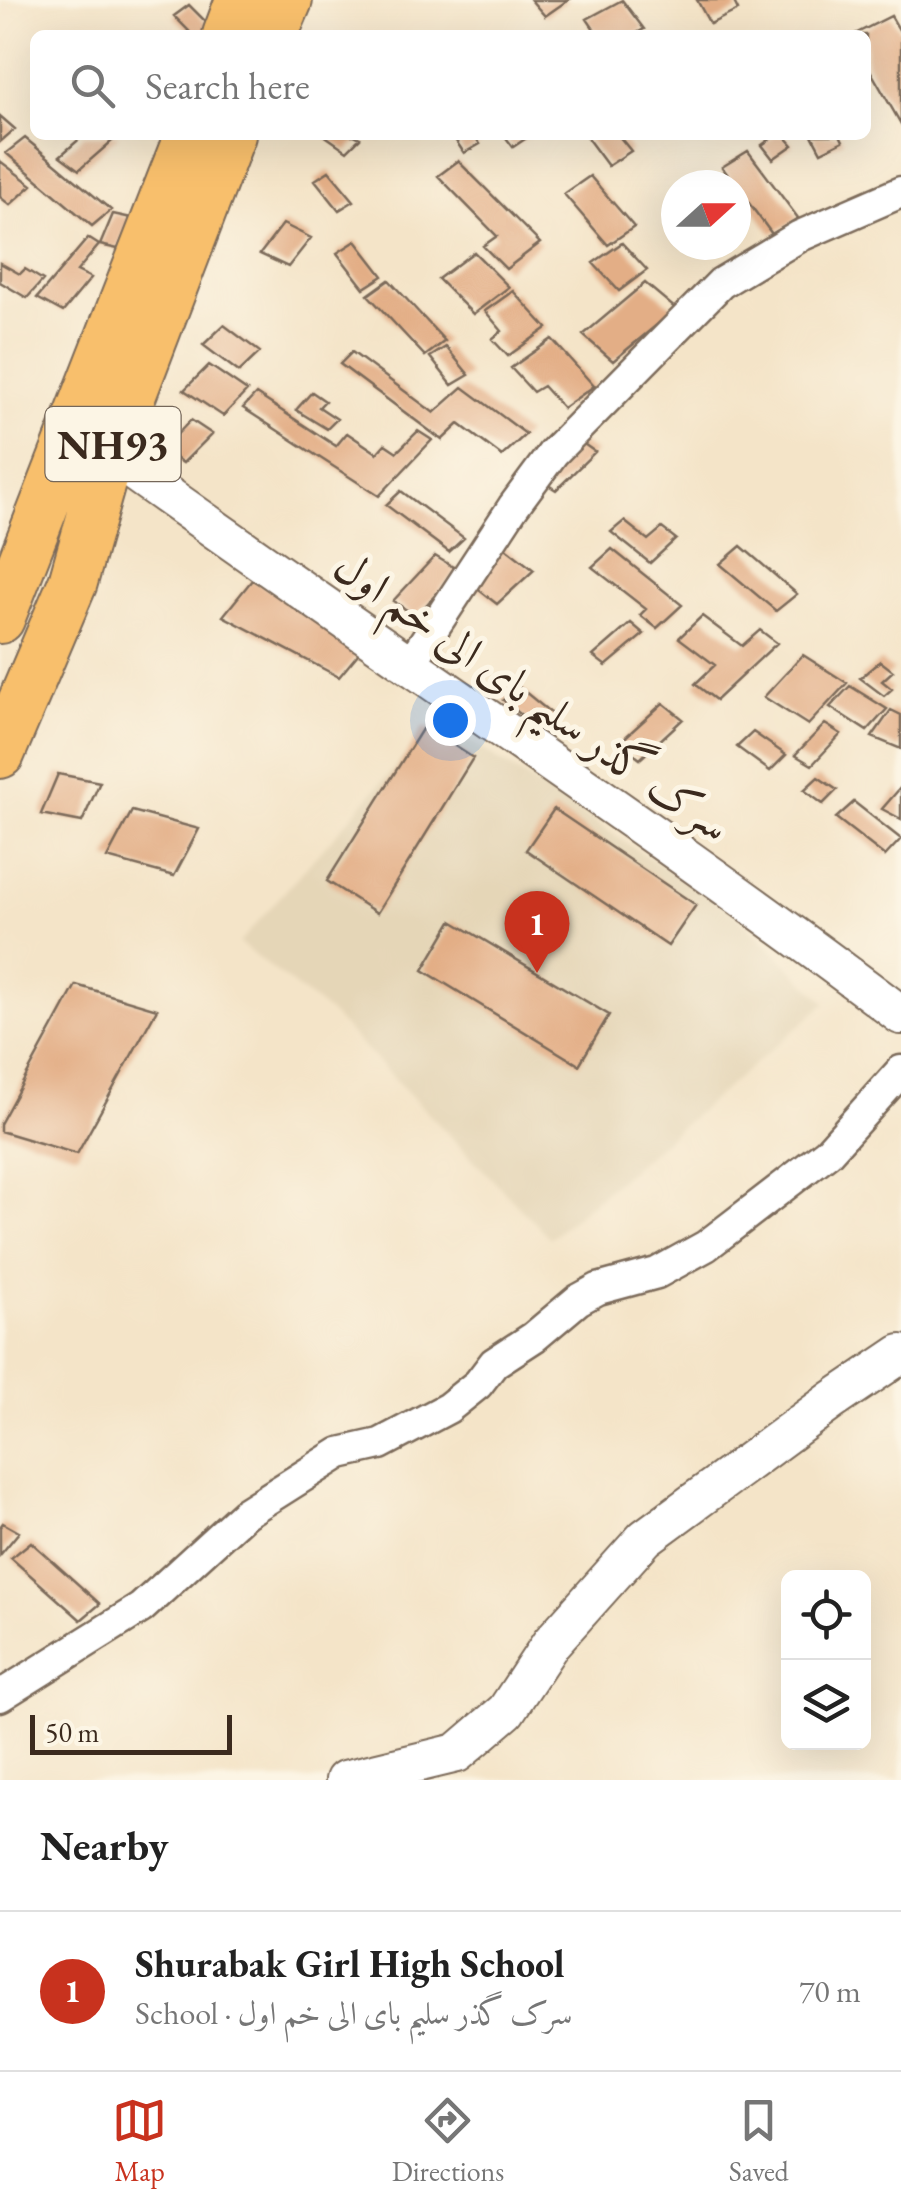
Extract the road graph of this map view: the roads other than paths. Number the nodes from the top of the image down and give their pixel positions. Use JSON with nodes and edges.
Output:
{"nodes":[{"id":1,"x":240,"y":0,"type":"edge"},
{"id":2,"x":288,"y":0,"type":"edge"},
{"id":3,"x":229,"y":30,"type":"edge"},
{"id":4,"x":275,"y":30,"type":"edge"},
{"id":5,"x":187,"y":140,"type":"edge"},
{"id":6,"x":229,"y":140,"type":"edge"},
{"id":7,"x":901,"y":192,"type":"edge"},
{"id":8,"x":109,"y":454,"type":"junction"},
{"id":9,"x":0,"y":620,"type":"edge"},
{"id":10,"x":408,"y":666,"type":"junction"},
{"id":11,"x":0,"y":754,"type":"edge"},
{"id":12,"x":901,"y":1014,"type":"edge"},
{"id":13,"x":901,"y":1071,"type":"edge"},
{"id":14,"x":901,"y":1354,"type":"edge"},
{"id":15,"x":0,"y":1696,"type":"edge"},
{"id":16,"x":345,"y":1780,"type":"edge"}],
"edges":[{"from":1,"to":3,"type":"main road"},
{"from":2,"to":4,"type":"main road"},
{"from":5,"to":9,"type":"main road","number":"NH93"},
{"from":6,"to":8,"type":"main road","number":"NH93"},
{"from":7,"to":10,"type":"street"},
{"from":8,"to":10,"type":"street","name":"سرک گذر سلیم بای الی خم اول"},
{"from":8,"to":11,"type":"main road","number":"NH93"},
{"from":10,"to":12,"type":"street","name":"سرک گذر سلیم بای الی خم اول"},
{"from":13,"to":15,"type":"street"},
{"from":14,"to":16,"type":"street"}]}
